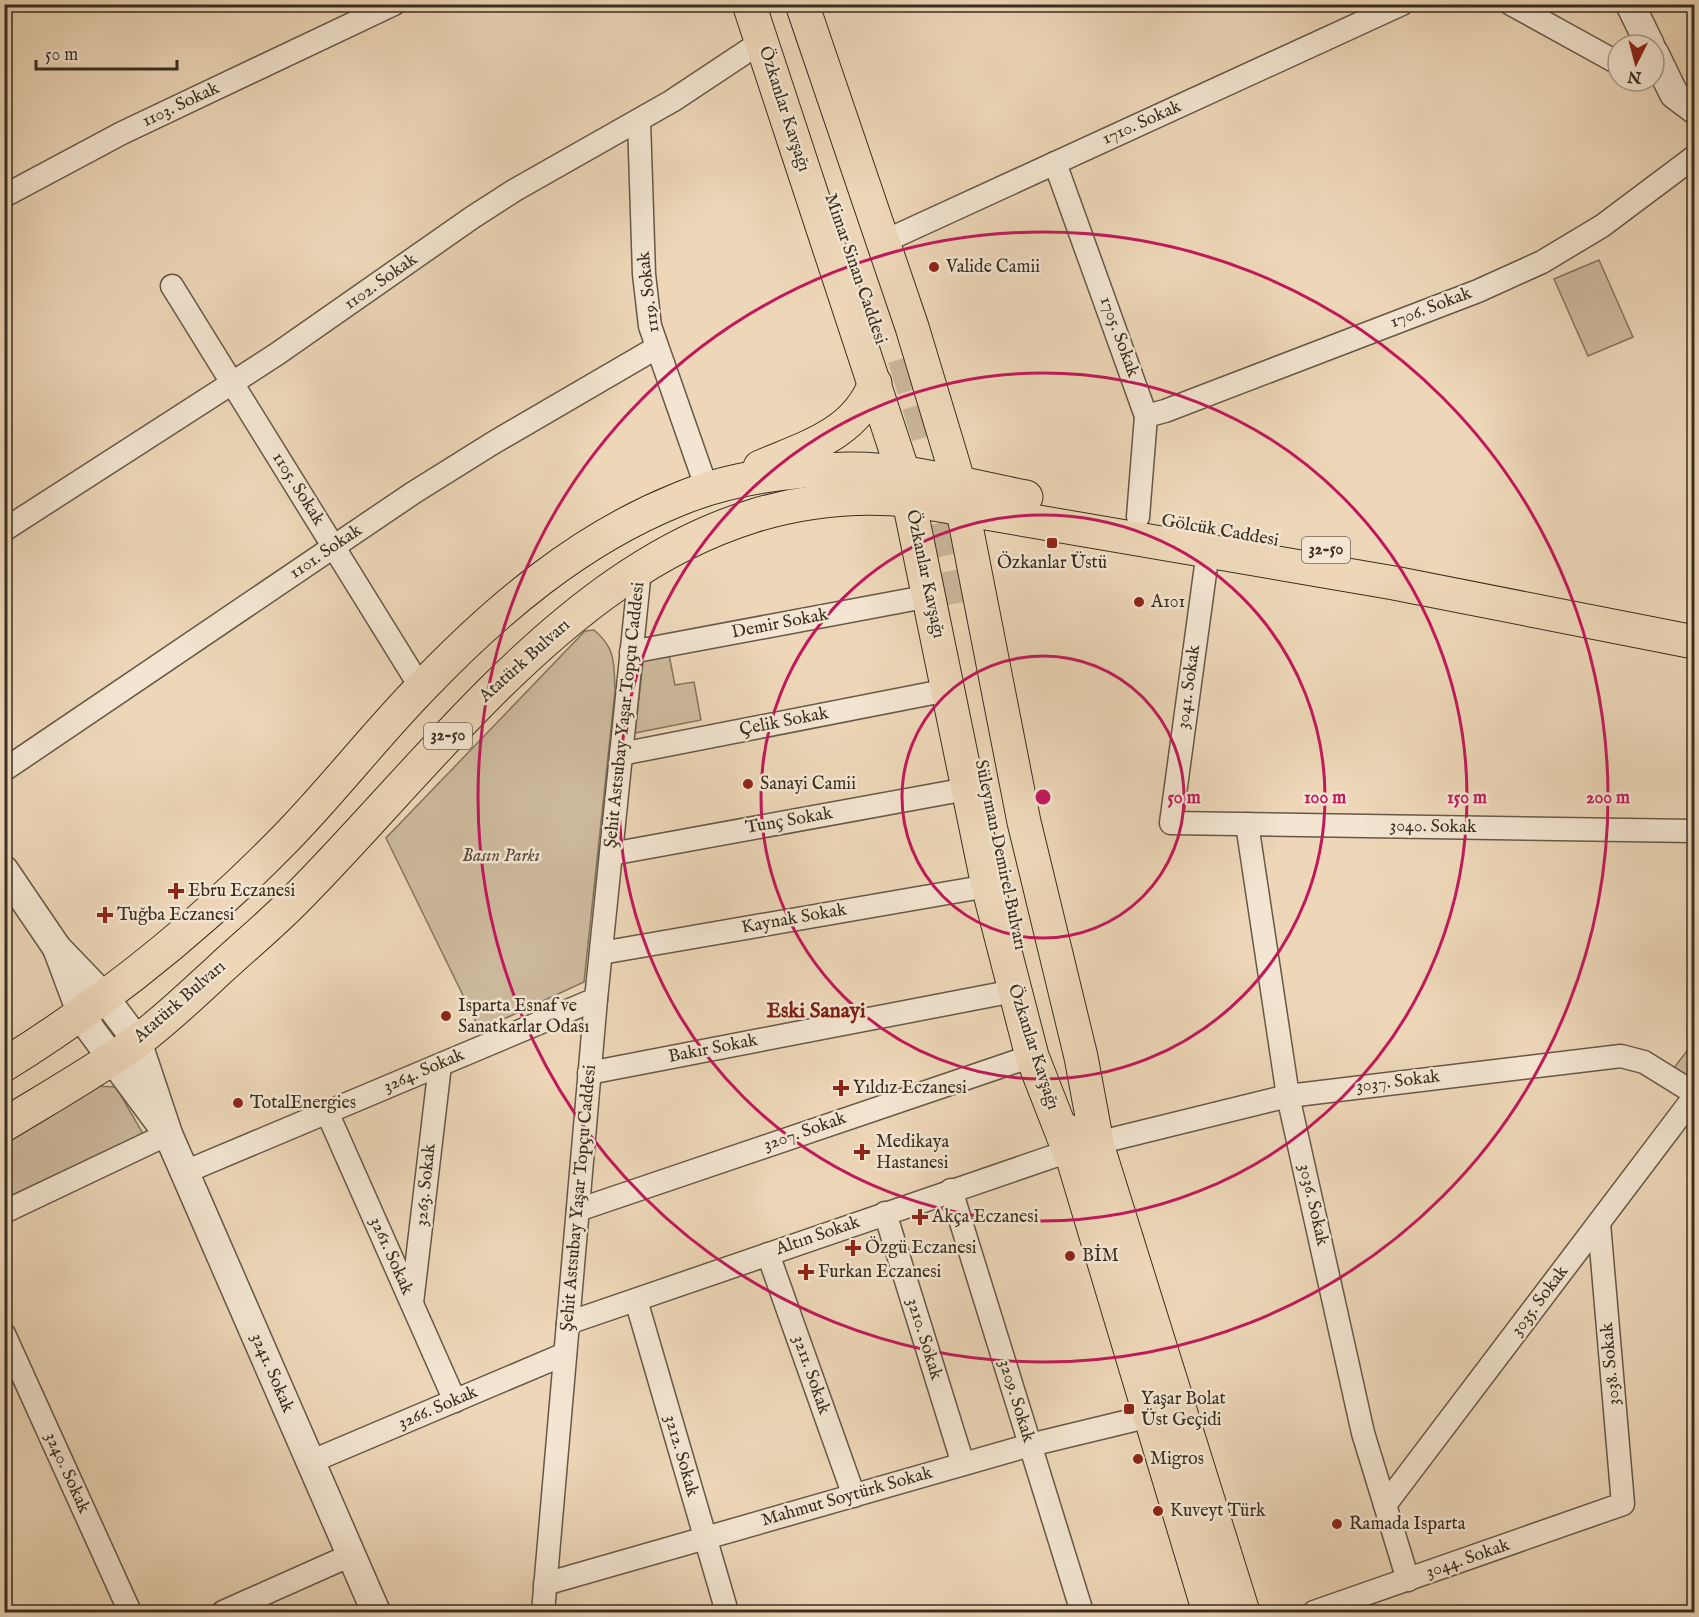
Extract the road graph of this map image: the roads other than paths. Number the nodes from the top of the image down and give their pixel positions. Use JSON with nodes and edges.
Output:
{"nodes":[{"id":1,"x":394,"y":4,"type":"edge"},
{"id":2,"x":749,"y":4,"type":"edge"},
{"id":3,"x":766,"y":4,"type":"edge"},
{"id":4,"x":784,"y":4,"type":"edge"},
{"id":5,"x":802,"y":4,"type":"edge"},
{"id":6,"x":1402,"y":4,"type":"edge"},
{"id":7,"x":1511,"y":4,"type":"edge"},
{"id":8,"x":1630,"y":4,"type":"edge"},
{"id":9,"x":1644,"y":33,"type":"edge"},
{"id":10,"x":761,"y":42,"type":"junction"},
{"id":11,"x":1606,"y":56,"type":"edge"},
{"id":12,"x":1666,"y":80,"type":"edge"},
{"id":13,"x":1673,"y":95,"type":"edge"},
{"id":14,"x":639,"y":121,"type":"junction"},
{"id":15,"x":1695,"y":157,"type":"edge"},
{"id":16,"x":1054,"y":163,"type":"junction"},
{"id":17,"x":4,"y":196,"type":"edge"},
{"id":18,"x":883,"y":242,"type":"junction"},
{"id":19,"x":172,"y":286,"type":"dead end"},
{"id":20,"x":656,"y":348,"type":"junction"},
{"id":21,"x":889,"y":368,"type":"junction"},
{"id":22,"x":231,"y":383,"type":"junction"},
{"id":23,"x":1146,"y":416,"type":"junction"},
{"id":24,"x":906,"y":486,"type":"junction"},
{"id":25,"x":707,"y":489,"type":"junction"},
{"id":26,"x":960,"y":495,"type":"junction"},
{"id":27,"x":1138,"y":518,"type":"junction"},
{"id":28,"x":4,"y":530,"type":"edge"},
{"id":29,"x":333,"y":546,"type":"junction"},
{"id":30,"x":1208,"y":551,"type":"junction"},
{"id":31,"x":640,"y":570,"type":"junction"},
{"id":32,"x":950,"y":607,"type":"junction"},
{"id":33,"x":1695,"y":621,"type":"edge"},
{"id":34,"x":1695,"y":642,"type":"edge"},
{"id":35,"x":631,"y":652,"type":"junction"},
{"id":36,"x":421,"y":688,"type":"junction"},
{"id":37,"x":948,"y":690,"type":"junction"},
{"id":38,"x":621,"y":754,"type":"junction"},
{"id":39,"x":4,"y":770,"type":"edge"},
{"id":40,"x":967,"y":789,"type":"junction"},
{"id":41,"x":1171,"y":823,"type":"joint"},
{"id":42,"x":1247,"y":824,"type":"junction"},
{"id":43,"x":1695,"y":831,"type":"edge"},
{"id":44,"x":610,"y":854,"type":"junction"},
{"id":45,"x":4,"y":870,"type":"edge"},
{"id":46,"x":988,"y":886,"type":"junction"},
{"id":47,"x":601,"y":953,"type":"junction"},
{"id":48,"x":1014,"y":991,"type":"junction"},
{"id":49,"x":596,"y":999,"type":"junction"},
{"id":50,"x":94,"y":1006,"type":"junction"},
{"id":51,"x":124,"y":1050,"type":"junction"},
{"id":52,"x":1032,"y":1056,"type":"junction"},
{"id":53,"x":4,"y":1065,"type":"edge"},
{"id":54,"x":440,"y":1065,"type":"junction"},
{"id":55,"x":590,"y":1073,"type":"junction"},
{"id":56,"x":1695,"y":1095,"type":"edge"},
{"id":57,"x":1288,"y":1096,"type":"junction"},
{"id":58,"x":327,"y":1112,"type":"junction"},
{"id":59,"x":4,"y":1125,"type":"edge"},
{"id":60,"x":168,"y":1134,"type":"junction"},
{"id":61,"x":1083,"y":1147,"type":"junction"},
{"id":62,"x":185,"y":1172,"type":"junction"},
{"id":63,"x":951,"y":1190,"type":"junction"},
{"id":64,"x":578,"y":1210,"type":"junction"},
{"id":65,"x":4,"y":1212,"type":"edge"},
{"id":66,"x":885,"y":1214,"type":"junction"},
{"id":67,"x":1599,"y":1223,"type":"junction"},
{"id":68,"x":768,"y":1254,"type":"junction"},
{"id":69,"x":636,"y":1300,"type":"junction"},
{"id":70,"x":412,"y":1305,"type":"junction"},
{"id":71,"x":568,"y":1323,"type":"junction"},
{"id":72,"x":4,"y":1334,"type":"edge"},
{"id":73,"x":565,"y":1354,"type":"junction"},
{"id":74,"x":455,"y":1401,"type":"junction"},
{"id":75,"x":1150,"y":1416,"type":"junction"},
{"id":76,"x":1030,"y":1445,"type":"junction"},
{"id":77,"x":310,"y":1462,"type":"junction"},
{"id":78,"x":963,"y":1464,"type":"junction"},
{"id":79,"x":854,"y":1496,"type":"junction"},
{"id":80,"x":1623,"y":1504,"type":"joint"},
{"id":81,"x":1385,"y":1505,"type":"junction"},
{"id":82,"x":705,"y":1538,"type":"junction"},
{"id":83,"x":351,"y":1555,"type":"junction"},
{"id":84,"x":1408,"y":1580,"type":"junction"},
{"id":85,"x":545,"y":1584,"type":"junction"},
{"id":86,"x":130,"y":1612,"type":"edge"},
{"id":87,"x":222,"y":1612,"type":"edge"},
{"id":88,"x":376,"y":1612,"type":"edge"},
{"id":89,"x":543,"y":1612,"type":"edge"},
{"id":90,"x":727,"y":1612,"type":"edge"},
{"id":91,"x":1082,"y":1612,"type":"edge"},
{"id":92,"x":1209,"y":1612,"type":"edge"},
{"id":93,"x":1243,"y":1612,"type":"edge"},
{"id":94,"x":1314,"y":1612,"type":"edge"}],
"edges":[{"from":1,"to":17,"type":"street","name":"1103. Sokak"},
{"from":2,"to":10,"type":"main road","name":"Özkanlar Kavşağı"},
{"from":3,"to":21,"type":"main road","name":"Mimar Sinan Caddesi"},
{"from":4,"to":21,"type":"main road","name":"Mimar Sinan Caddesi"},
{"from":5,"to":18,"type":"main road","name":"Özkanlar Kavşağı"},
{"from":6,"to":16,"type":"street","name":"1710. Sokak"},
{"from":7,"to":11,"type":"street"},
{"from":8,"to":9,"type":"street"},
{"from":10,"to":14,"type":"street","name":"1102. Sokak"},
{"from":10,"to":21,"type":"main road","name":"Özkanlar Kavşağı"},
{"from":12,"to":13,"type":"street"},
{"from":14,"to":20,"type":"street","name":"1119. Sokak"},
{"from":14,"to":22,"type":"street","name":"1102. Sokak"},
{"from":15,"to":23,"type":"street","name":"1706. Sokak"},
{"from":16,"to":18,"type":"street","name":"1710. Sokak"},
{"from":16,"to":23,"type":"street","name":"1705. Sokak"},
{"from":18,"to":26,"type":"main road","name":"Özkanlar Kavşağı"},
{"from":19,"to":22,"type":"street","name":"1105. Sokak"},
{"from":20,"to":25,"type":"street","name":"1119. Sokak"},
{"from":20,"to":29,"type":"street","name":"1101. Sokak"},
{"from":21,"to":24,"type":"main road","name":"Özkanlar Kavşağı"},
{"from":21,"to":25,"type":"main road"},
{"from":22,"to":28,"type":"street","name":"1102. Sokak"},
{"from":22,"to":29,"type":"street","name":"1105. Sokak"},
{"from":23,"to":27,"type":"street","name":"1705. Sokak"},
{"from":24,"to":25,"type":"main road","name":"Atatürk Bulvarı","number":"32-50"},
{"from":24,"to":26,"type":"main road","name":"Atatürk Bulvarı","number":"32-50"},
{"from":24,"to":31,"type":"main road","name":"Atatürk Bulvarı","number":"32-50"},
{"from":24,"to":32,"type":"main road","name":"Özkanlar Kavşağı"},
{"from":25,"to":36,"type":"main road","name":"Atatürk Bulvarı","number":"32-50"},
{"from":26,"to":27,"type":"main road","name":"Gölcük Caddesi","number":"32-50"},
{"from":26,"to":30,"type":"main road","name":"Gölcük Caddesi","number":"32-50"},
{"from":26,"to":61,"type":"main road","name":"Özkanlar Kavşağı"},
{"from":27,"to":33,"type":"main road","name":"Gölcük Caddesi","number":"32-50"},
{"from":29,"to":36,"type":"street","name":"1105. Sokak"},
{"from":29,"to":39,"type":"street","name":"1101. Sokak"},
{"from":30,"to":34,"type":"main road","name":"Gölcük Caddesi","number":"32-50"},
{"from":30,"to":41,"type":"street","name":"3041. Sokak"},
{"from":31,"to":35,"type":"street","name":"Şehit Astsubay Yaşar Topçu Caddesi"},
{"from":31,"to":51,"type":"main road","name":"Atatürk Bulvarı","number":"32-50"},
{"from":32,"to":35,"type":"street","name":"Demir Sokak"},
{"from":32,"to":37,"type":"main road","name":"Özkanlar Kavşağı"},
{"from":32,"to":61,"type":"main road","name":"Süleyman Demirel Bulvarı"},
{"from":35,"to":38,"type":"street","name":"Şehit Astsubay Yaşar Topçu Caddesi"},
{"from":36,"to":50,"type":"main road","name":"Atatürk Bulvarı","number":"32-50"},
{"from":37,"to":38,"type":"street","name":"Çelik Sokak"},
{"from":37,"to":40,"type":"main road","name":"Özkanlar Kavşağı"},
{"from":38,"to":44,"type":"street","name":"Şehit Astsubay Yaşar Topçu Caddesi"},
{"from":40,"to":44,"type":"street","name":"Tunç Sokak"},
{"from":40,"to":46,"type":"main road","name":"Özkanlar Kavşağı"},
{"from":41,"to":42,"type":"street","name":"3040. Sokak"},
{"from":42,"to":43,"type":"street","name":"3040. Sokak"},
{"from":42,"to":57,"type":"street","name":"3036. Sokak"},
{"from":44,"to":47,"type":"street","name":"Şehit Astsubay Yaşar Topçu Caddesi"},
{"from":45,"to":50,"type":"street","name":"3241. Sokak"},
{"from":46,"to":47,"type":"street","name":"Kaynak Sokak"},
{"from":46,"to":48,"type":"main road","name":"Özkanlar Kavşağı"},
{"from":47,"to":49,"type":"street","name":"Şehit Astsubay Yaşar Topçu Caddesi"},
{"from":48,"to":52,"type":"main road","name":"Özkanlar Kavşağı"},
{"from":48,"to":55,"type":"street","name":"Bakır Sokak"},
{"from":49,"to":54,"type":"street","name":"3264. Sokak"},
{"from":49,"to":55,"type":"street","name":"Şehit Astsubay Yaşar Topçu Caddesi"},
{"from":50,"to":51,"type":"street","name":"3241. Sokak"},
{"from":50,"to":53,"type":"main road","name":"Atatürk Bulvarı","number":"32-50"},
{"from":51,"to":59,"type":"main road","name":"Atatürk Bulvarı","number":"32-50"},
{"from":51,"to":60,"type":"street","name":"3241. Sokak"},
{"from":52,"to":61,"type":"main road","name":"Özkanlar Kavşağı"},
{"from":52,"to":64,"type":"street","name":"3207. Sokak"},
{"from":54,"to":58,"type":"street","name":"3264. Sokak"},
{"from":54,"to":70,"type":"street","name":"3263. Sokak"},
{"from":55,"to":64,"type":"street","name":"Şehit Astsubay Yaşar Topçu Caddesi"},
{"from":56,"to":57,"type":"street","name":"3037. Sokak"},
{"from":56,"to":67,"type":"street","name":"3035. Sokak"},
{"from":57,"to":61,"type":"street","name":"3037. Sokak"},
{"from":57,"to":81,"type":"street","name":"3036. Sokak"},
{"from":58,"to":62,"type":"street","name":"3264. Sokak"},
{"from":58,"to":70,"type":"street","name":"3261. Sokak"},
{"from":60,"to":62,"type":"street","name":"3241. Sokak"},
{"from":60,"to":65,"type":"street"},
{"from":61,"to":63,"type":"street","name":"Altın Sokak"},
{"from":61,"to":75,"type":"main road","name":"Süleyman Demirel Bulvarı"},
{"from":61,"to":93,"type":"main road"},
{"from":62,"to":77,"type":"street","name":"3241. Sokak"},
{"from":63,"to":66,"type":"street","name":"Altın Sokak"},
{"from":63,"to":76,"type":"street","name":"3209. Sokak"},
{"from":64,"to":71,"type":"street","name":"Şehit Astsubay Yaşar Topçu Caddesi"},
{"from":66,"to":68,"type":"street","name":"Altın Sokak"},
{"from":66,"to":78,"type":"street","name":"3210. Sokak"},
{"from":67,"to":80,"type":"street","name":"3038. Sokak"},
{"from":67,"to":81,"type":"street","name":"3035. Sokak"},
{"from":68,"to":69,"type":"street","name":"Altın Sokak"},
{"from":68,"to":79,"type":"street","name":"3211. Sokak"},
{"from":69,"to":71,"type":"street","name":"Altın Sokak"},
{"from":69,"to":82,"type":"street","name":"3212. Sokak"},
{"from":70,"to":74,"type":"street","name":"3261. Sokak"},
{"from":71,"to":73,"type":"street","name":"Şehit Astsubay Yaşar Topçu Caddesi"},
{"from":72,"to":86,"type":"street","name":"3240. Sokak"},
{"from":73,"to":74,"type":"street","name":"3266. Sokak"},
{"from":73,"to":85,"type":"street","name":"Şehit Astsubay Yaşar Topçu Caddesi"},
{"from":74,"to":77,"type":"street","name":"3266. Sokak"},
{"from":75,"to":76,"type":"street","name":"Mahmut Soytürk Sokak"},
{"from":75,"to":92,"type":"main road","name":"Süleyman Demirel Bulvarı"},
{"from":76,"to":78,"type":"street","name":"Mahmut Soytürk Sokak"},
{"from":76,"to":91,"type":"street","name":"3209. Sokak"},
{"from":77,"to":83,"type":"street","name":"3241. Sokak"},
{"from":78,"to":79,"type":"street","name":"Mahmut Soytürk Sokak"},
{"from":79,"to":82,"type":"street","name":"Mahmut Soytürk Sokak"},
{"from":80,"to":84,"type":"street","name":"3044. Sokak"},
{"from":81,"to":84,"type":"street","name":"3036. Sokak"},
{"from":82,"to":85,"type":"street","name":"Mahmut Soytürk Sokak"},
{"from":82,"to":90,"type":"street","name":"3212. Sokak"},
{"from":83,"to":87,"type":"street"},
{"from":83,"to":88,"type":"street","name":"3241. Sokak"},
{"from":84,"to":94,"type":"street","name":"3044. Sokak"},
{"from":85,"to":89,"type":"street","name":"Şehit Astsubay Yaşar Topçu Caddesi"}]}
